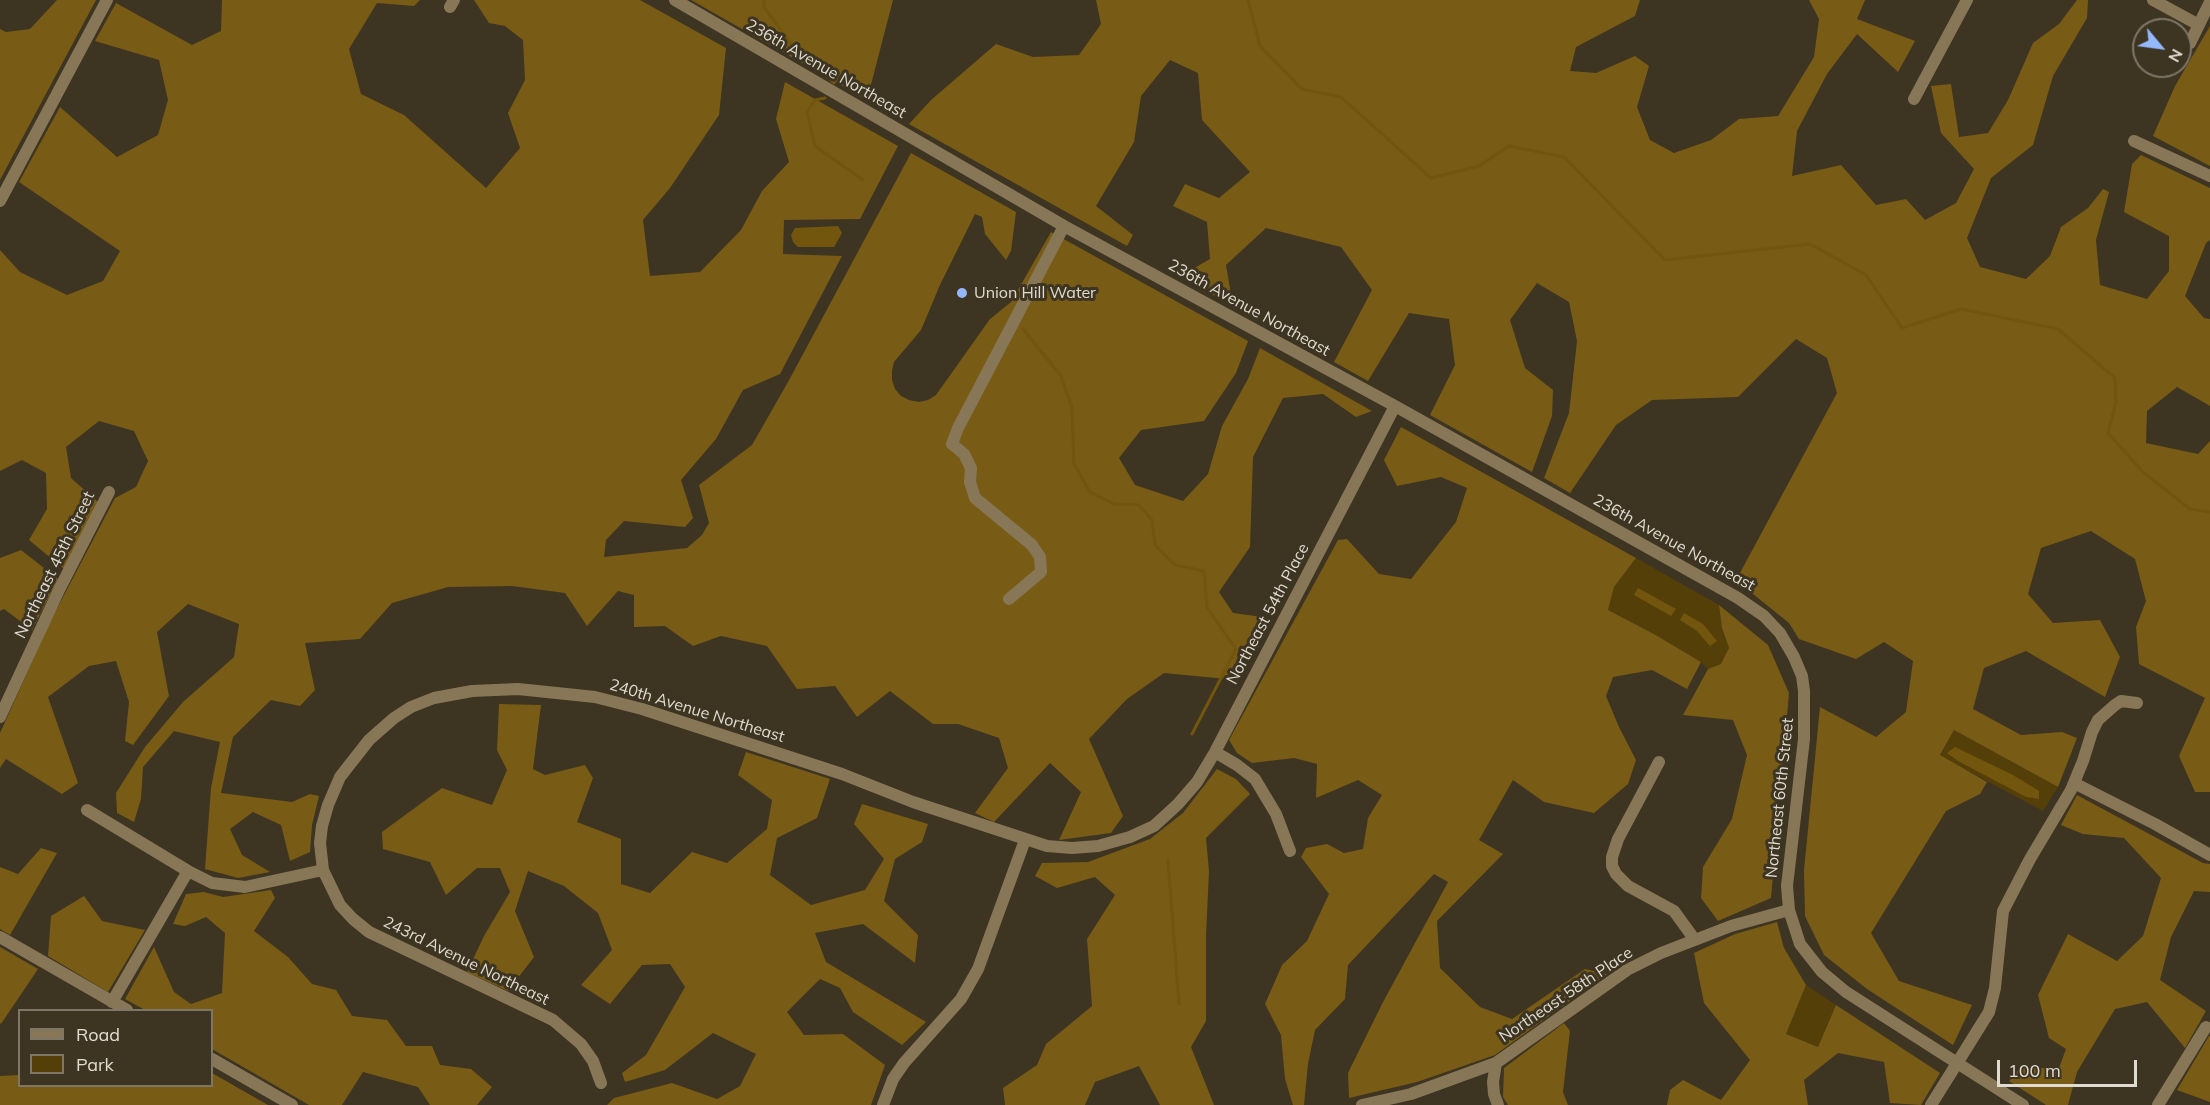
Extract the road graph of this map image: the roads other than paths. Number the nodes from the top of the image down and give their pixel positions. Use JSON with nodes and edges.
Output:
{"nodes":[{"id":1,"x":107,"y":0,"type":"edge"},
{"id":2,"x":675,"y":0,"type":"edge"},
{"id":3,"x":1967,"y":0,"type":"edge"},
{"id":4,"x":2153,"y":0,"type":"edge"},
{"id":5,"x":2210,"y":2,"type":"edge"},
{"id":6,"x":2199,"y":25,"type":"junction"},
{"id":7,"x":2192,"y":39,"type":"edge"},
{"id":8,"x":1914,"y":99,"type":"dead end"},
{"id":9,"x":2134,"y":141,"type":"dead end"},
{"id":10,"x":2210,"y":176,"type":"edge"},
{"id":11,"x":0,"y":201,"type":"edge"},
{"id":12,"x":1064,"y":226,"type":"junction"},
{"id":13,"x":1395,"y":406,"type":"junction"},
{"id":14,"x":109,"y":492,"type":"dead end"},
{"id":15,"x":1009,"y":599,"type":"dead end"},
{"id":16,"x":1794,"y":657,"type":"joint"},
{"id":17,"x":2137,"y":703,"type":"dead end"},
{"id":18,"x":0,"y":717,"type":"edge"},
{"id":19,"x":1215,"y":752,"type":"junction"},
{"id":20,"x":1659,"y":762,"type":"dead end"},
{"id":21,"x":2074,"y":783,"type":"junction"},
{"id":22,"x":87,"y":810,"type":"dead end"},
{"id":23,"x":1154,"y":826,"type":"joint"},
{"id":24,"x":1024,"y":840,"type":"junction"},
{"id":25,"x":1290,"y":851,"type":"dead end"},
{"id":26,"x":2210,"y":855,"type":"edge"},
{"id":27,"x":323,"y":870,"type":"junction"},
{"id":28,"x":188,"y":871,"type":"junction"},
{"id":29,"x":1789,"y":910,"type":"junction"},
{"id":30,"x":0,"y":937,"type":"edge"},
{"id":31,"x":1695,"y":940,"type":"junction"},
{"id":32,"x":112,"y":1002,"type":"junction"},
{"id":33,"x":124,"y":1009,"type":"edge"},
{"id":34,"x":2206,"y":1027,"type":"dead end"},
{"id":35,"x":213,"y":1060,"type":"edge"},
{"id":36,"x":1496,"y":1063,"type":"junction"},
{"id":37,"x":1957,"y":1063,"type":"junction"},
{"id":38,"x":601,"y":1083,"type":"dead end"},
{"id":39,"x":292,"y":1105,"type":"edge"},
{"id":40,"x":883,"y":1105,"type":"edge"},
{"id":41,"x":1362,"y":1105,"type":"edge"},
{"id":42,"x":1498,"y":1105,"type":"edge"},
{"id":43,"x":1931,"y":1105,"type":"edge"},
{"id":44,"x":2024,"y":1105,"type":"edge"},
{"id":45,"x":2158,"y":1105,"type":"edge"}],
"edges":[{"from":1,"to":11,"type":"street"},
{"from":2,"to":12,"type":"street","name":"236th Avenue Northeast"},
{"from":3,"to":8,"type":"street"},
{"from":4,"to":6,"type":"street"},
{"from":5,"to":6,"type":"street"},
{"from":6,"to":7,"type":"street"},
{"from":9,"to":10,"type":"street"},
{"from":12,"to":13,"type":"street","name":"236th Avenue Northeast"},
{"from":12,"to":15,"type":"street"},
{"from":13,"to":16,"type":"street","name":"236th Avenue Northeast"},
{"from":13,"to":19,"type":"street","name":"Northeast 54th Place"},
{"from":14,"to":18,"type":"street","name":"Northeast 45th Street"},
{"from":16,"to":29,"type":"street","name":"Northeast 60th Street"},
{"from":17,"to":21,"type":"street"},
{"from":19,"to":23,"type":"street","name":"Northeast 54th Place"},
{"from":19,"to":25,"type":"street"},
{"from":20,"to":31,"type":"street"},
{"from":21,"to":26,"type":"street"},
{"from":21,"to":37,"type":"street"},
{"from":22,"to":28,"type":"street"},
{"from":23,"to":24,"type":"street","name":"240th Avenue Northeast"},
{"from":24,"to":27,"type":"street","name":"240th Avenue Northeast"},
{"from":24,"to":40,"type":"street"},
{"from":27,"to":28,"type":"street"},
{"from":27,"to":38,"type":"street","name":"243rd Avenue Northeast"},
{"from":28,"to":32,"type":"street"},
{"from":29,"to":31,"type":"street","name":"Northeast 58th Place"},
{"from":29,"to":37,"type":"street","name":"Northeast 60th Street"},
{"from":30,"to":32,"type":"street"},
{"from":31,"to":36,"type":"street","name":"Northeast 58th Place"},
{"from":32,"to":33,"type":"street"},
{"from":34,"to":45,"type":"street"},
{"from":35,"to":39,"type":"street"},
{"from":36,"to":41,"type":"street","name":"Northeast 58th Place"},
{"from":36,"to":42,"type":"street"},
{"from":37,"to":43,"type":"street"},
{"from":37,"to":44,"type":"street","name":"Northeast 60th Street"}]}
